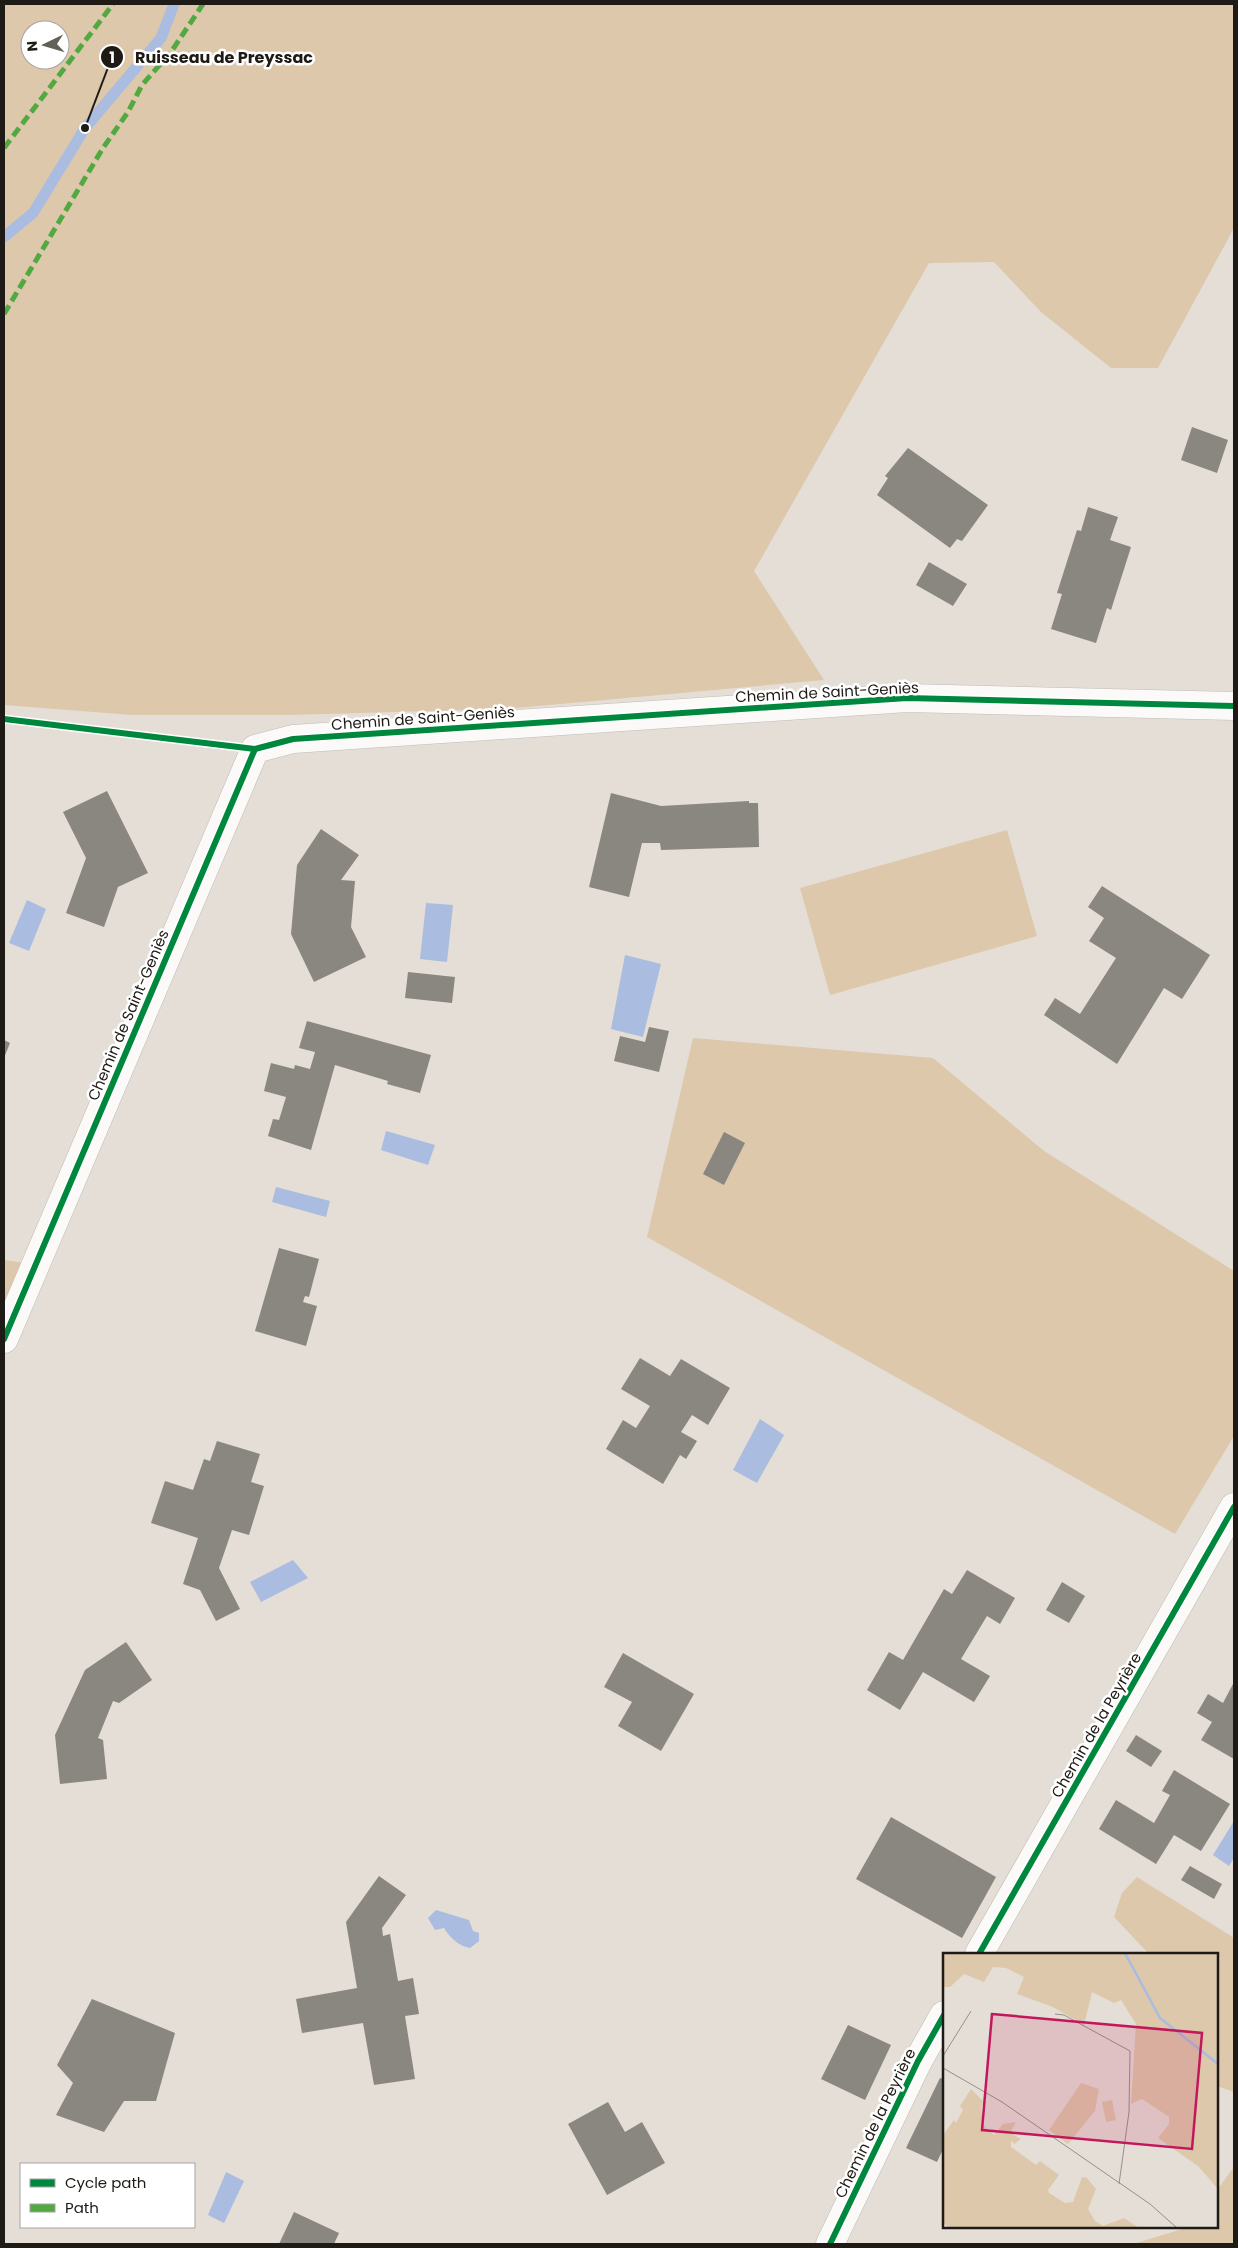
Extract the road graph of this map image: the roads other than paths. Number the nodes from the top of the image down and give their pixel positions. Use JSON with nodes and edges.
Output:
{"nodes":[{"id":1,"x":1234,"y":706,"type":"edge"},
{"id":2,"x":4,"y":1339,"type":"edge"},
{"id":3,"x":1234,"y":1507,"type":"edge"},
{"id":4,"x":980,"y":1953,"type":"edge"},
{"id":5,"x":943,"y":2017,"type":"edge"},
{"id":6,"x":830,"y":2244,"type":"edge"}],
"edges":[{"from":1,"to":2,"type":"street","name":"Chemin de Saint-Geniès"},
{"from":3,"to":4,"type":"street","name":"Chemin de la Peyrière"},
{"from":5,"to":6,"type":"street","name":"Chemin de la Peyrière"}]}
